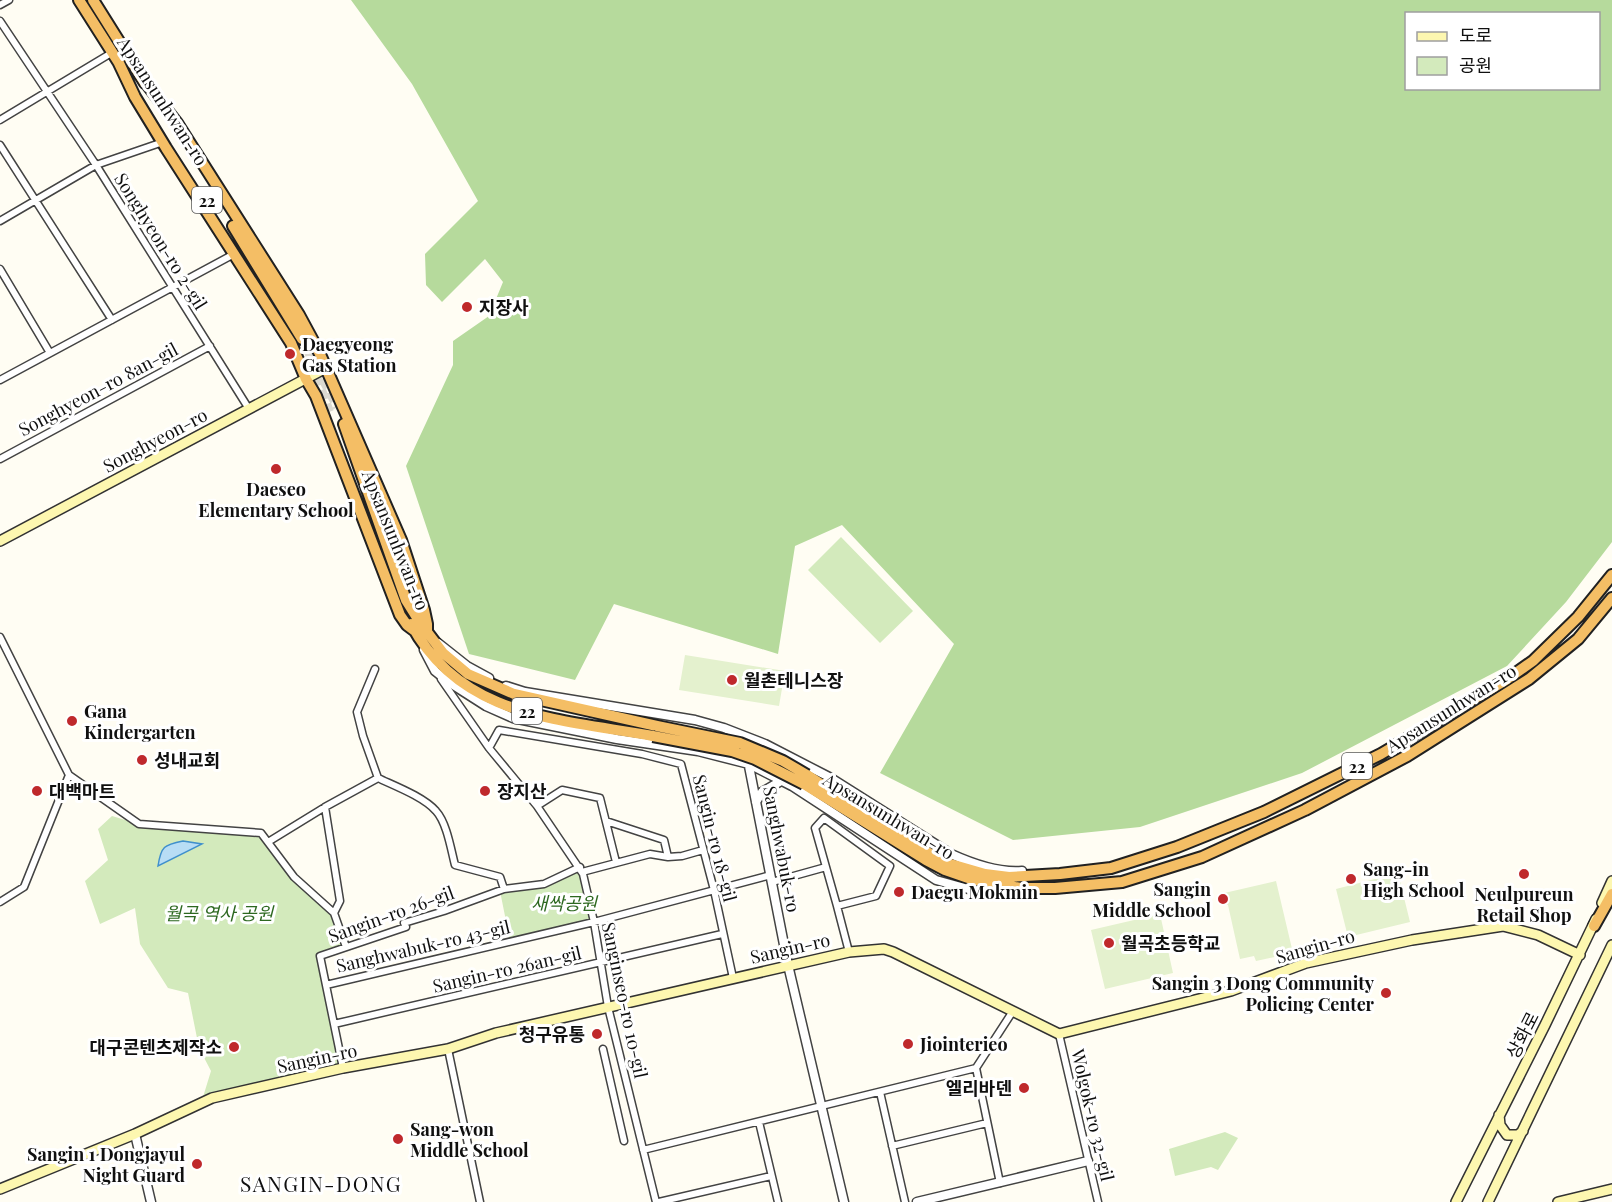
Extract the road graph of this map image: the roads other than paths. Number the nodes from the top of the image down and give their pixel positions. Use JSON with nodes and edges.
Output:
{"nodes":[{"id":1,"x":9,"y":0,"type":"edge"},
{"id":2,"x":79,"y":0,"type":"edge"},
{"id":3,"x":93,"y":0,"type":"edge"},
{"id":4,"x":0,"y":5,"type":"edge"},
{"id":5,"x":0,"y":21,"type":"edge"},
{"id":6,"x":115,"y":56,"type":"junction"},
{"id":7,"x":142,"y":78,"type":"junction"},
{"id":8,"x":46,"y":91,"type":"junction"},
{"id":9,"x":0,"y":120,"type":"edge"},
{"id":10,"x":163,"y":142,"type":"junction"},
{"id":11,"x":0,"y":145,"type":"edge"},
{"id":12,"x":96,"y":165,"type":"junction"},
{"id":13,"x":36,"y":200,"type":"junction"},
{"id":14,"x":0,"y":221,"type":"edge"},
{"id":15,"x":235,"y":253,"type":"junction"},
{"id":16,"x":0,"y":269,"type":"edge"},
{"id":17,"x":173,"y":287,"type":"junction"},
{"id":18,"x":112,"y":320,"type":"junction"},
{"id":19,"x":210,"y":346,"type":"junction"},
{"id":20,"x":50,"y":353,"type":"junction"},
{"id":21,"x":326,"y":369,"type":"junction"},
{"id":22,"x":306,"y":379,"type":"junction"},
{"id":23,"x":0,"y":380,"type":"edge"},
{"id":24,"x":249,"y":409,"type":"junction"},
{"id":25,"x":0,"y":459,"type":"edge"},
{"id":26,"x":1,"y":538,"type":"edge"},
{"id":27,"x":1612,"y":575,"type":"edge"},
{"id":28,"x":1612,"y":598,"type":"edge"},
{"id":29,"x":415,"y":631,"type":"junction"},
{"id":30,"x":430,"y":636,"type":"junction"},
{"id":31,"x":0,"y":637,"type":"edge"},
{"id":32,"x":422,"y":644,"type":"junction"},
{"id":33,"x":375,"y":669,"type":"dead end"},
{"id":34,"x":435,"y":671,"type":"junction"},
{"id":35,"x":655,"y":731,"type":"junction"},
{"id":36,"x":746,"y":737,"type":"junction"},
{"id":37,"x":489,"y":748,"type":"junction"},
{"id":38,"x":748,"y":764,"type":"junction"},
{"id":39,"x":805,"y":774,"type":"junction"},
{"id":40,"x":69,"y":775,"type":"junction"},
{"id":41,"x":378,"y":778,"type":"junction"},
{"id":42,"x":785,"y":782,"type":"junction"},
{"id":43,"x":756,"y":803,"type":"junction"},
{"id":44,"x":537,"y":806,"type":"junction"},
{"id":45,"x":325,"y":807,"type":"junction"},
{"id":46,"x":606,"y":821,"type":"junction"},
{"id":47,"x":268,"y":842,"type":"junction"},
{"id":48,"x":703,"y":850,"type":"junction"},
{"id":49,"x":668,"y":857,"type":"junction"},
{"id":50,"x":616,"y":862,"type":"junction"},
{"id":51,"x":826,"y":867,"type":"junction"},
{"id":52,"x":581,"y":869,"type":"junction"},
{"id":53,"x":771,"y":878,"type":"junction"},
{"id":54,"x":1612,"y":881,"type":"edge"},
{"id":55,"x":1055,"y":888,"type":"junction"},
{"id":56,"x":504,"y":889,"type":"junction"},
{"id":57,"x":714,"y":890,"type":"junction"},
{"id":58,"x":1612,"y":894,"type":"edge"},
{"id":59,"x":0,"y":902,"type":"edge"},
{"id":60,"x":837,"y":906,"type":"junction"},
{"id":61,"x":334,"y":914,"type":"junction"},
{"id":62,"x":594,"y":922,"type":"junction"},
{"id":63,"x":1594,"y":926,"type":"junction"},
{"id":64,"x":722,"y":934,"type":"junction"},
{"id":65,"x":1612,"y":945,"type":"edge"},
{"id":66,"x":346,"y":947,"type":"junction"},
{"id":67,"x":849,"y":952,"type":"junction"},
{"id":68,"x":1580,"y":955,"type":"junction"},
{"id":69,"x":600,"y":963,"type":"junction"},
{"id":70,"x":788,"y":965,"type":"junction"},
{"id":71,"x":733,"y":978,"type":"junction"},
{"id":72,"x":326,"y":985,"type":"junction"},
{"id":73,"x":608,"y":1007,"type":"junction"},
{"id":74,"x":1013,"y":1011,"type":"junction"},
{"id":75,"x":334,"y":1024,"type":"junction"},
{"id":76,"x":1059,"y":1034,"type":"junction"},
{"id":77,"x":448,"y":1049,"type":"junction"},
{"id":78,"x":603,"y":1049,"type":"dead end"},
{"id":79,"x":343,"y":1068,"type":"junction"},
{"id":80,"x":976,"y":1068,"type":"junction"},
{"id":81,"x":880,"y":1092,"type":"junction"},
{"id":82,"x":822,"y":1107,"type":"junction"},
{"id":83,"x":1498,"y":1115,"type":"junction"},
{"id":84,"x":759,"y":1122,"type":"junction"},
{"id":85,"x":987,"y":1123,"type":"junction"},
{"id":86,"x":1524,"y":1130,"type":"junction"},
{"id":87,"x":135,"y":1134,"type":"junction"},
{"id":88,"x":624,"y":1141,"type":"dead end"},
{"id":89,"x":892,"y":1146,"type":"junction"},
{"id":90,"x":643,"y":1150,"type":"junction"},
{"id":91,"x":1088,"y":1161,"type":"junction"},
{"id":92,"x":771,"y":1176,"type":"junction"},
{"id":93,"x":1000,"y":1183,"type":"junction"},
{"id":94,"x":0,"y":1189,"type":"edge"},
{"id":95,"x":1612,"y":1189,"type":"edge"},
{"id":96,"x":1573,"y":1200,"type":"edge"},
{"id":97,"x":151,"y":1202,"type":"edge"},
{"id":98,"x":480,"y":1202,"type":"edge"},
{"id":99,"x":658,"y":1202,"type":"edge"},
{"id":100,"x":778,"y":1202,"type":"edge"},
{"id":101,"x":844,"y":1202,"type":"edge"},
{"id":102,"x":905,"y":1202,"type":"edge"},
{"id":103,"x":917,"y":1202,"type":"edge"},
{"id":104,"x":1098,"y":1202,"type":"edge"},
{"id":105,"x":1456,"y":1202,"type":"edge"},
{"id":106,"x":1488,"y":1202,"type":"edge"},
{"id":107,"x":1558,"y":1202,"type":"edge"}],
"edges":[{"from":1,"to":4,"type":"street"},
{"from":2,"to":6,"type":"highway","name":"Apsansunhwan-ro","number":"22"},
{"from":3,"to":7,"type":"highway","name":"Apsansunhwan-ro","number":"22"},
{"from":5,"to":8,"type":"street","name":"Songhyeon-ro 2-gil"},
{"from":6,"to":7,"type":"highway","name":"Apsansunhwan-ro","number":"22"},
{"from":6,"to":8,"type":"street"},
{"from":6,"to":10,"type":"highway"},
{"from":7,"to":21,"type":"highway"},
{"from":8,"to":9,"type":"street"},
{"from":8,"to":12,"type":"street","name":"Songhyeon-ro 2-gil"},
{"from":10,"to":12,"type":"street"},
{"from":10,"to":15,"type":"highway"},
{"from":11,"to":13,"type":"street"},
{"from":12,"to":13,"type":"street"},
{"from":12,"to":17,"type":"street","name":"Songhyeon-ro 2-gil"},
{"from":13,"to":14,"type":"street"},
{"from":13,"to":18,"type":"street"},
{"from":15,"to":17,"type":"street"},
{"from":15,"to":22,"type":"highway"},
{"from":16,"to":20,"type":"street"},
{"from":17,"to":18,"type":"street"},
{"from":17,"to":19,"type":"street","name":"Songhyeon-ro 2-gil"},
{"from":18,"to":20,"type":"street"},
{"from":19,"to":24,"type":"street","name":"Songhyeon-ro 2-gil"},
{"from":19,"to":25,"type":"street","name":"Songhyeon-ro 8an-gil"},
{"from":20,"to":23,"type":"street"},
{"from":21,"to":22,"type":"main road","name":"Songhyeon-ro"},
{"from":21,"to":30,"type":"highway"},
{"from":22,"to":24,"type":"main road","name":"Songhyeon-ro"},
{"from":22,"to":29,"type":"highway"},
{"from":24,"to":26,"type":"main road","name":"Songhyeon-ro"},
{"from":27,"to":39,"type":"highway","name":"Apsansunhwan-ro","number":"22"},
{"from":28,"to":55,"type":"highway","name":"Apsansunhwan-ro","number":"22"},
{"from":29,"to":30,"type":"highway","name":"Apsansunhwan-ro","number":"22"},
{"from":29,"to":32,"type":"highway","name":"Apsansunhwan-ro","number":"22"},
{"from":30,"to":35,"type":"highway","name":"Apsansunhwan-ro","number":"22"},
{"from":30,"to":36,"type":"street"},
{"from":31,"to":40,"type":"street"},
{"from":32,"to":34,"type":"street"},
{"from":32,"to":35,"type":"highway","name":"Apsansunhwan-ro","number":"22"},
{"from":33,"to":41,"type":"street"},
{"from":34,"to":37,"type":"street","name":"Sanginseo-ro 10-gil"},
{"from":34,"to":38,"type":"street"},
{"from":35,"to":39,"type":"highway","name":"Apsansunhwan-ro","number":"22","bridge":true},
{"from":36,"to":38,"type":"street","name":"Sanghwabuk-ro"},
{"from":36,"to":39,"type":"street"},
{"from":37,"to":44,"type":"street","name":"Sanginseo-ro 10-gil"},
{"from":37,"to":48,"type":"street","name":"Sangin-ro 18-gil"},
{"from":38,"to":42,"type":"street"},
{"from":38,"to":43,"type":"street","name":"Sanghwabuk-ro"},
{"from":39,"to":42,"type":"street"},
{"from":39,"to":55,"type":"highway","name":"Apsansunhwan-ro","number":"22"},
{"from":40,"to":47,"type":"street"},
{"from":40,"to":59,"type":"street"},
{"from":41,"to":45,"type":"street"},
{"from":41,"to":56,"type":"street"},
{"from":42,"to":43,"type":"street"},
{"from":42,"to":55,"type":"street"},
{"from":43,"to":53,"type":"street","name":"Sanghwabuk-ro"},
{"from":44,"to":46,"type":"street"},
{"from":44,"to":52,"type":"street","name":"Sanginseo-ro 10-gil"},
{"from":45,"to":47,"type":"street"},
{"from":45,"to":61,"type":"street"},
{"from":46,"to":49,"type":"street"},
{"from":46,"to":50,"type":"street"},
{"from":47,"to":61,"type":"street"},
{"from":48,"to":49,"type":"street","name":"Sangin-ro 26-gil"},
{"from":48,"to":57,"type":"street","name":"Sangin-ro 18-gil"},
{"from":49,"to":50,"type":"street","name":"Sangin-ro 26-gil"},
{"from":50,"to":52,"type":"street","name":"Sangin-ro 26-gil"},
{"from":51,"to":53,"type":"street","name":"Sanghwabuk-ro 43-gil"},
{"from":51,"to":60,"type":"street"},
{"from":51,"to":60,"type":"street"},
{"from":52,"to":56,"type":"street","name":"Sangin-ro 26-gil"},
{"from":52,"to":62,"type":"street","name":"Sanginseo-ro 10-gil"},
{"from":53,"to":57,"type":"street","name":"Sanghwabuk-ro 43-gil"},
{"from":53,"to":70,"type":"street","name":"Sanghwabuk-ro"},
{"from":54,"to":63,"type":"main road","name":"상화로"},
{"from":56,"to":66,"type":"street","name":"Sangin-ro 26-gil"},
{"from":57,"to":62,"type":"street","name":"Sanghwabuk-ro 43-gil"},
{"from":57,"to":64,"type":"street","name":"Sangin-ro 18-gil"},
{"from":58,"to":63,"type":"highway"},
{"from":60,"to":67,"type":"street"},
{"from":61,"to":66,"type":"street"},
{"from":62,"to":69,"type":"street","name":"Sanginseo-ro 10-gil"},
{"from":62,"to":72,"type":"street","name":"Sanghwabuk-ro 43-gil"},
{"from":63,"to":68,"type":"main road","name":"상화로"},
{"from":64,"to":69,"type":"street","name":"Sangin-ro 26an-gil"},
{"from":64,"to":71,"type":"street","name":"Sangin-ro 18-gil"},
{"from":65,"to":86,"type":"main road"},
{"from":66,"to":72,"type":"street","name":"Sangin-ro 26-gil"},
{"from":67,"to":70,"type":"main road","name":"Sangin-ro"},
{"from":67,"to":74,"type":"main road","name":"Sangin-ro"},
{"from":68,"to":76,"type":"main road","name":"Sangin-ro"},
{"from":68,"to":83,"type":"main road","name":"상화로"},
{"from":69,"to":73,"type":"street","name":"Sanginseo-ro 10-gil"},
{"from":69,"to":75,"type":"street","name":"Sangin-ro 26an-gil"},
{"from":70,"to":71,"type":"main road","name":"Sangin-ro"},
{"from":70,"to":82,"type":"street","name":"Sanghwabuk-ro"},
{"from":71,"to":73,"type":"main road","name":"Sangin-ro"},
{"from":72,"to":75,"type":"street","name":"Sangin-ro 26-gil"},
{"from":73,"to":77,"type":"main road","name":"Sangin-ro"},
{"from":73,"to":90,"type":"street","name":"Sanginseo-ro 10-gil"},
{"from":74,"to":76,"type":"main road","name":"Sangin-ro"},
{"from":74,"to":80,"type":"street"},
{"from":75,"to":79,"type":"street","name":"Sangin-ro 26-gil"},
{"from":76,"to":91,"type":"street","name":"Wolgok-ro 32-gil"},
{"from":77,"to":79,"type":"main road","name":"Sangin-ro"},
{"from":77,"to":98,"type":"street"},
{"from":78,"to":88,"type":"street"},
{"from":79,"to":87,"type":"main road","name":"Sangin-ro"},
{"from":80,"to":81,"type":"street"},
{"from":80,"to":85,"type":"street"},
{"from":81,"to":82,"type":"street"},
{"from":81,"to":89,"type":"street"},
{"from":82,"to":84,"type":"street"},
{"from":82,"to":101,"type":"street","name":"Sanghwabuk-ro"},
{"from":83,"to":86,"type":"main road"},
{"from":83,"to":105,"type":"main road","name":"상화로"},
{"from":84,"to":90,"type":"street"},
{"from":84,"to":92,"type":"street"},
{"from":85,"to":89,"type":"street"},
{"from":85,"to":93,"type":"street"},
{"from":86,"to":106,"type":"main road"},
{"from":87,"to":94,"type":"main road","name":"Sangin-ro"},
{"from":87,"to":97,"type":"street"},
{"from":89,"to":102,"type":"street"},
{"from":90,"to":99,"type":"street","name":"Sanginseo-ro 10-gil"},
{"from":91,"to":93,"type":"street"},
{"from":91,"to":104,"type":"street","name":"Wolgok-ro 32-gil"},
{"from":92,"to":99,"type":"street","name":"Sanginseo-ro 10-gil"},
{"from":92,"to":100,"type":"street"},
{"from":93,"to":103,"type":"street"},
{"from":95,"to":96,"type":"main road"},
{"from":96,"to":107,"type":"main road"}]}
